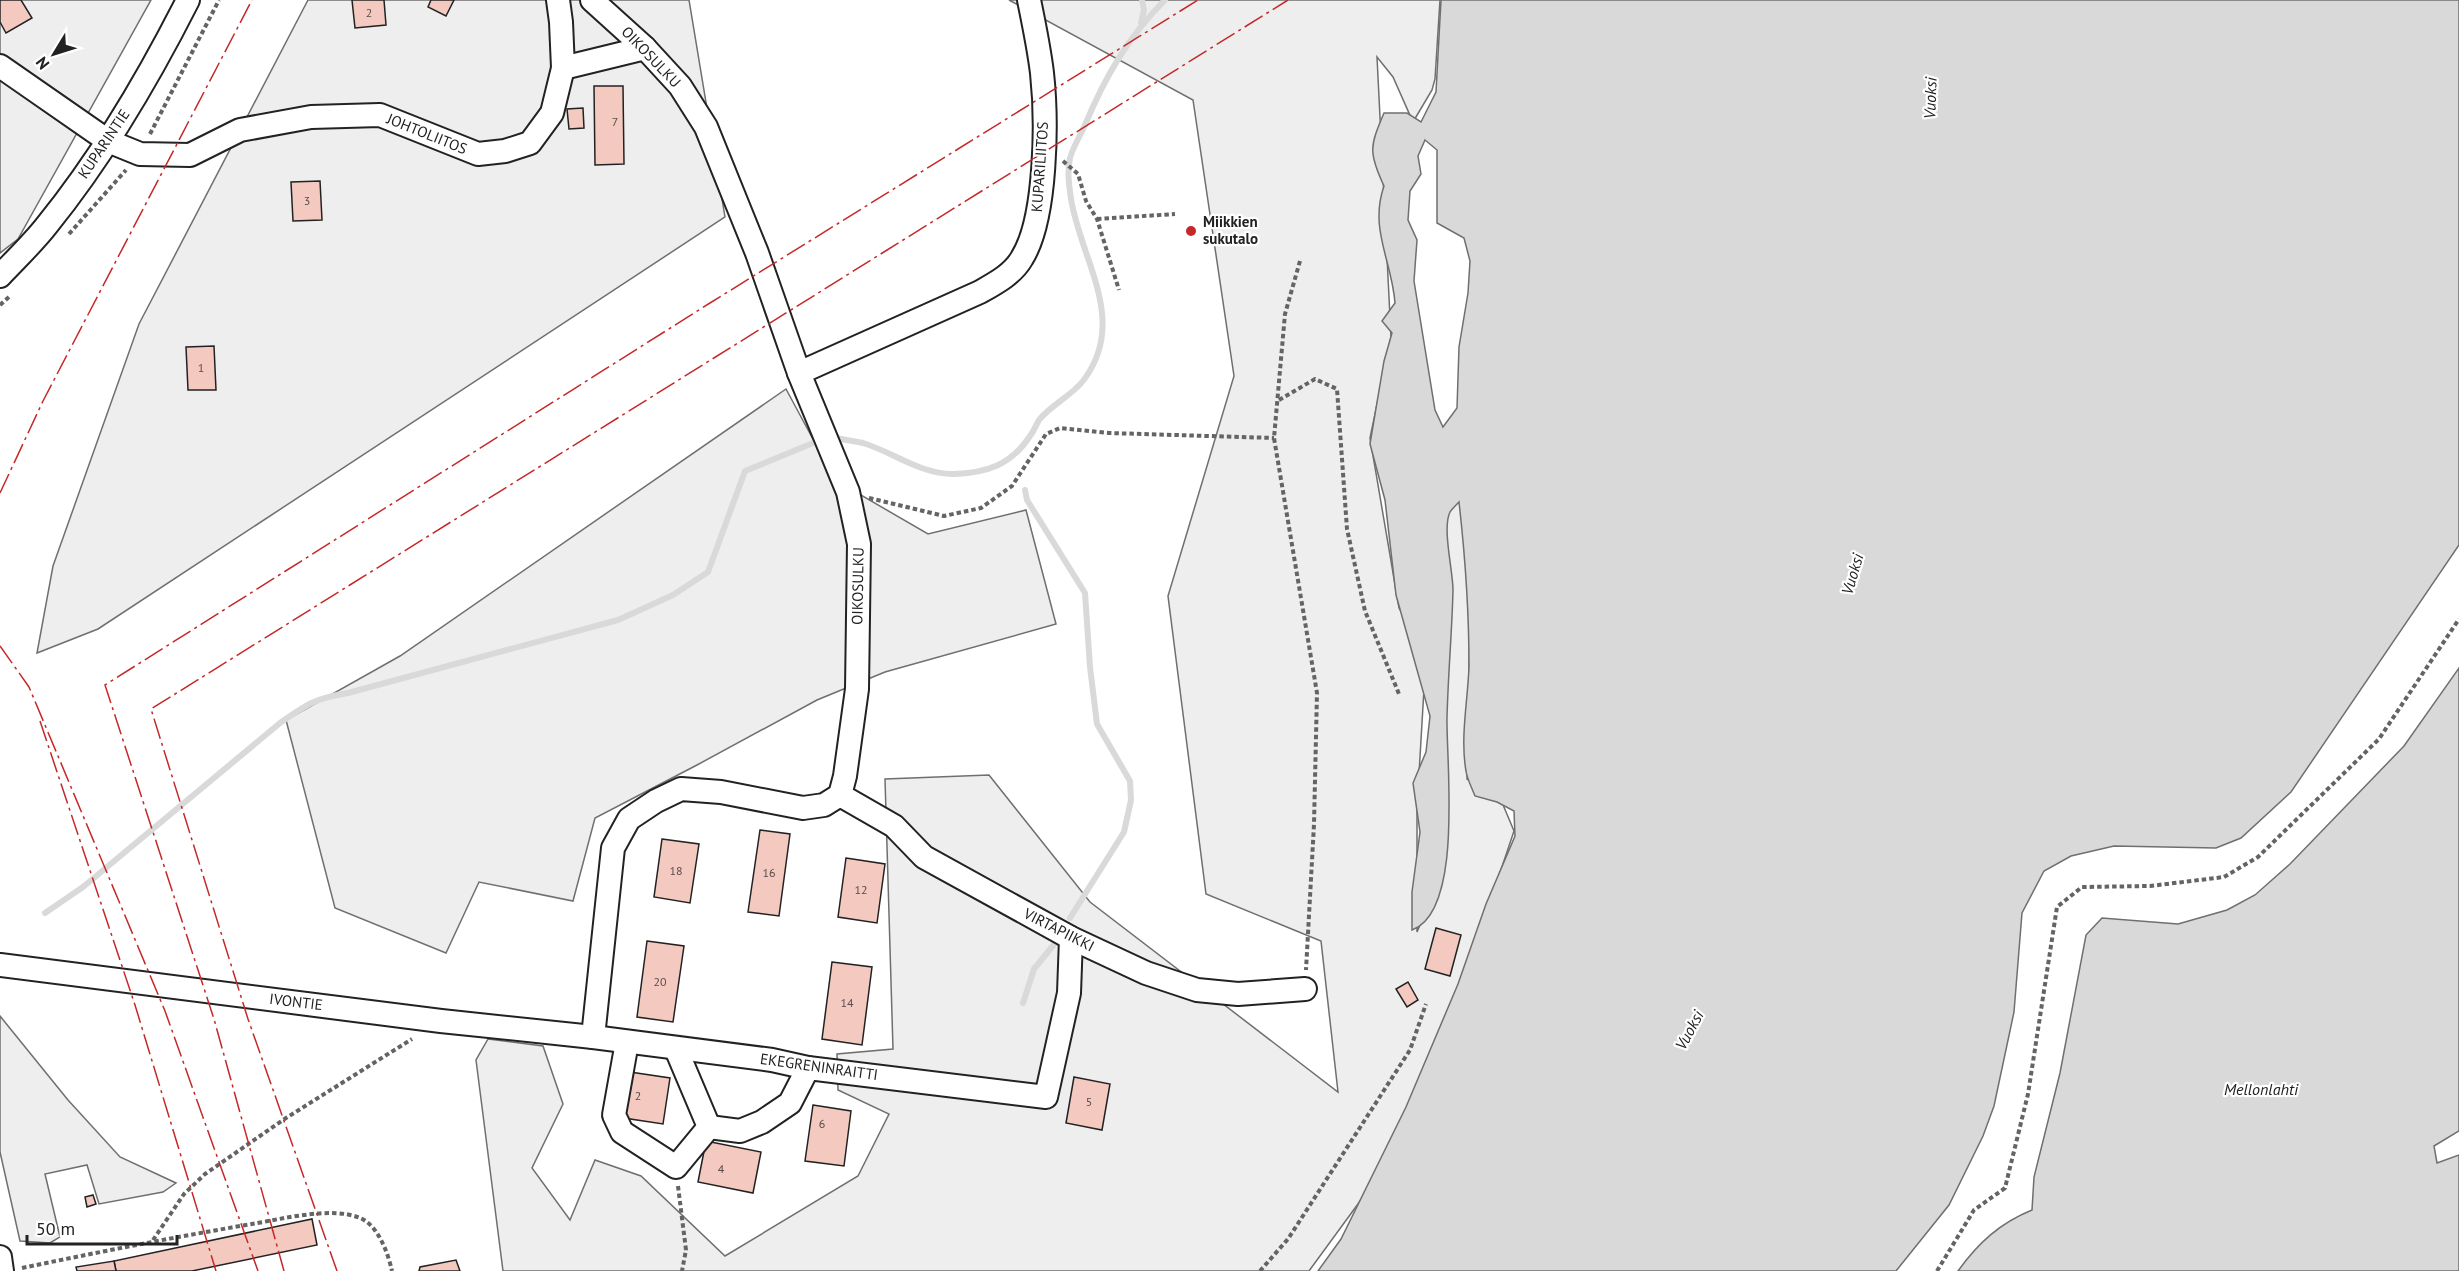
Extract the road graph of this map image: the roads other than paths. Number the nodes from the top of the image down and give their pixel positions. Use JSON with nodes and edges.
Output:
{"nodes":[{"id":1,"x":188,"y":0,"type":"edge"},
{"id":2,"x":558,"y":0,"type":"edge"},
{"id":3,"x":592,"y":0,"type":"edge"},
{"id":4,"x":1029,"y":0,"type":"edge"},
{"id":5,"x":645,"y":48,"type":"junction"},
{"id":6,"x":0,"y":66,"type":"edge"},
{"id":7,"x":563,"y":68,"type":"junction"},
{"id":8,"x":108,"y":141,"type":"junction"},
{"id":9,"x":0,"y":276,"type":"edge"},
{"id":10,"x":799,"y":373,"type":"junction"},
{"id":11,"x":840,"y":795,"type":"junction"},
{"id":12,"x":1071,"y":938,"type":"junction"},
{"id":13,"x":0,"y":965,"type":"edge"},
{"id":14,"x":1305,"y":988,"type":"road end"},
{"id":15,"x":593,"y":1037,"type":"junction"},
{"id":16,"x":627,"y":1042,"type":"junction"},
{"id":17,"x":676,"y":1049,"type":"junction"},
{"id":18,"x":808,"y":1068,"type":"junction"},
{"id":19,"x":709,"y":1127,"type":"junction"},
{"id":20,"x":0,"y":1257,"type":"edge"},
{"id":21,"x":11,"y":1270,"type":"edge"}],
"edges":[{"from":1,"to":8,"type":"street","name":"KUPARINTIE"},
{"from":2,"to":7,"type":"street","name":"JOHTOLIITOS"},
{"from":3,"to":5,"type":"street","name":"OIKOSULKU"},
{"from":4,"to":10,"type":"street","name":"KUPARILIITOS"},
{"from":5,"to":7,"type":"street"},
{"from":5,"to":10,"type":"street","name":"OIKOSULKU"},
{"from":6,"to":8,"type":"street","name":"JOHTOLIITOS"},
{"from":7,"to":8,"type":"street","name":"JOHTOLIITOS"},
{"from":8,"to":9,"type":"street","name":"KUPARINTIE"},
{"from":10,"to":11,"type":"street","name":"OIKOSULKU"},
{"from":11,"to":12,"type":"street","name":"VIRTAPIIKKI"},
{"from":11,"to":15,"type":"street"},
{"from":12,"to":14,"type":"street","name":"VIRTAPIIKKI"},
{"from":12,"to":18,"type":"street","name":"EKEGRENINRAITTI"},
{"from":13,"to":15,"type":"street","name":"IVONTIE"},
{"from":15,"to":16,"type":"street","name":"EKEGRENINRAITTI"},
{"from":16,"to":17,"type":"street","name":"EKEGRENINRAITTI"},
{"from":16,"to":19,"type":"street"},
{"from":17,"to":18,"type":"street","name":"EKEGRENINRAITTI"},
{"from":17,"to":19,"type":"street"},
{"from":18,"to":19,"type":"street"},
{"from":20,"to":21,"type":"street"}]}
